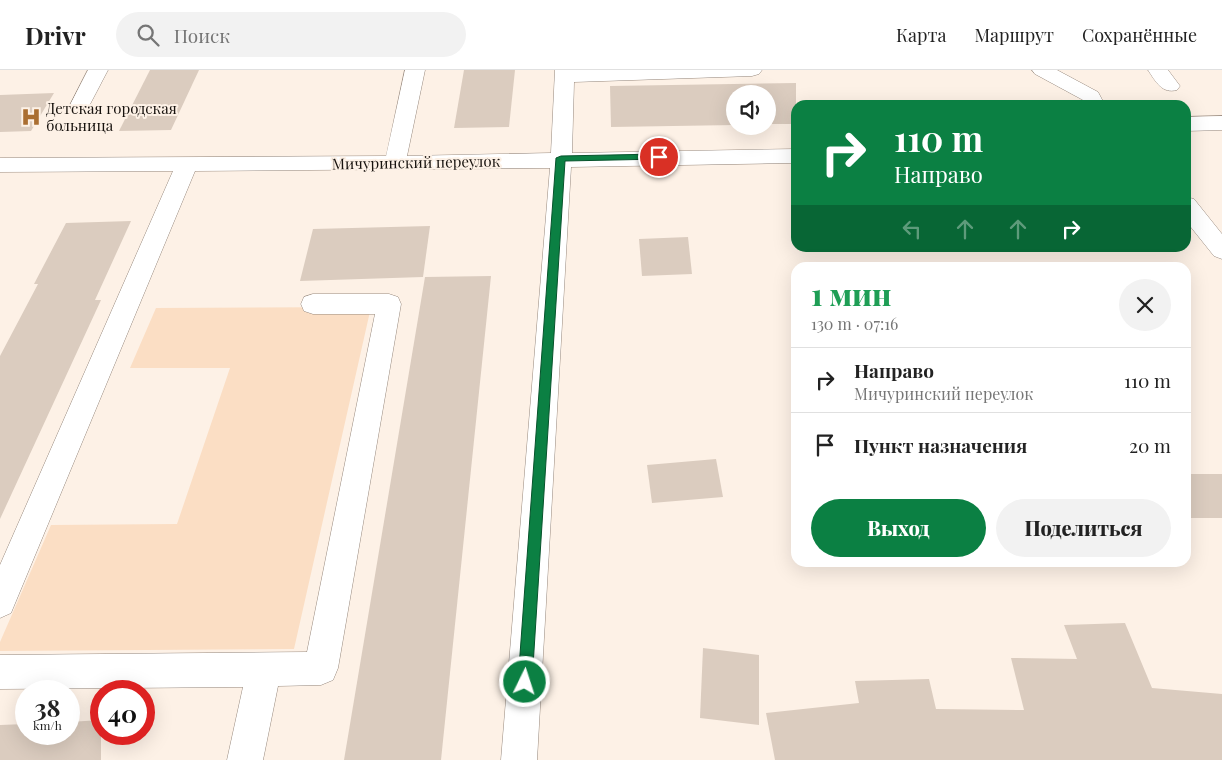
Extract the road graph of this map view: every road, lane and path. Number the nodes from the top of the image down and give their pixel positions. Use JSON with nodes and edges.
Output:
{"nodes":[{"id":1,"x":98,"y":70,"type":"edge"},
{"id":2,"x":415,"y":70,"type":"edge"},
{"id":3,"x":752,"y":70,"type":"edge"},
{"id":4,"x":1042,"y":70,"type":"edge"},
{"id":5,"x":1158,"y":70,"type":"edge"},
{"id":6,"x":565,"y":73,"type":"edge"},
{"id":7,"x":1170,"y":86,"type":"dead end"},
{"id":8,"x":1093,"y":100,"type":"edge"},
{"id":9,"x":79,"y":107,"type":"dead end"},
{"id":10,"x":1222,"y":123,"type":"edge"},
{"id":11,"x":1191,"y":124,"type":"edge"},
{"id":12,"x":791,"y":156,"type":"edge"},
{"id":13,"x":561,"y":158,"type":"junction"},
{"id":14,"x":395,"y":163,"type":"junction"},
{"id":15,"x":0,"y":164,"type":"edge"},
{"id":16,"x":187,"y":165,"type":"junction"},
{"id":17,"x":1191,"y":211,"type":"edge"},
{"id":18,"x":1222,"y":250,"type":"edge"},
{"id":19,"x":313,"y":304,"type":"dead end"},
{"id":20,"x":0,"y":602,"type":"edge"},
{"id":21,"x":264,"y":670,"type":"junction"},
{"id":22,"x":0,"y":672,"type":"edge"},
{"id":23,"x":245,"y":760,"type":"edge"},
{"id":24,"x":519,"y":760,"type":"edge"}],
"edges":[{"from":1,"to":9,"type":"street"},
{"from":2,"to":14,"type":"street"},
{"from":3,"to":6,"type":"street"},
{"from":4,"to":8,"type":"street"},
{"from":5,"to":7,"type":"street"},
{"from":6,"to":13,"type":"street"},
{"from":10,"to":11,"type":"street"},
{"from":12,"to":13,"type":"street","name":"Мичуринский переулок"},
{"from":13,"to":14,"type":"street","name":"Мичуринский переулок"},
{"from":13,"to":24,"type":"street"},
{"from":14,"to":16,"type":"street","name":"Мичуринский переулок"},
{"from":15,"to":16,"type":"street","name":"Мичуринский переулок"},
{"from":16,"to":20,"type":"street"},
{"from":17,"to":18,"type":"street"},
{"from":19,"to":21,"type":"street"},
{"from":21,"to":22,"type":"street"},
{"from":21,"to":23,"type":"street"}]}
